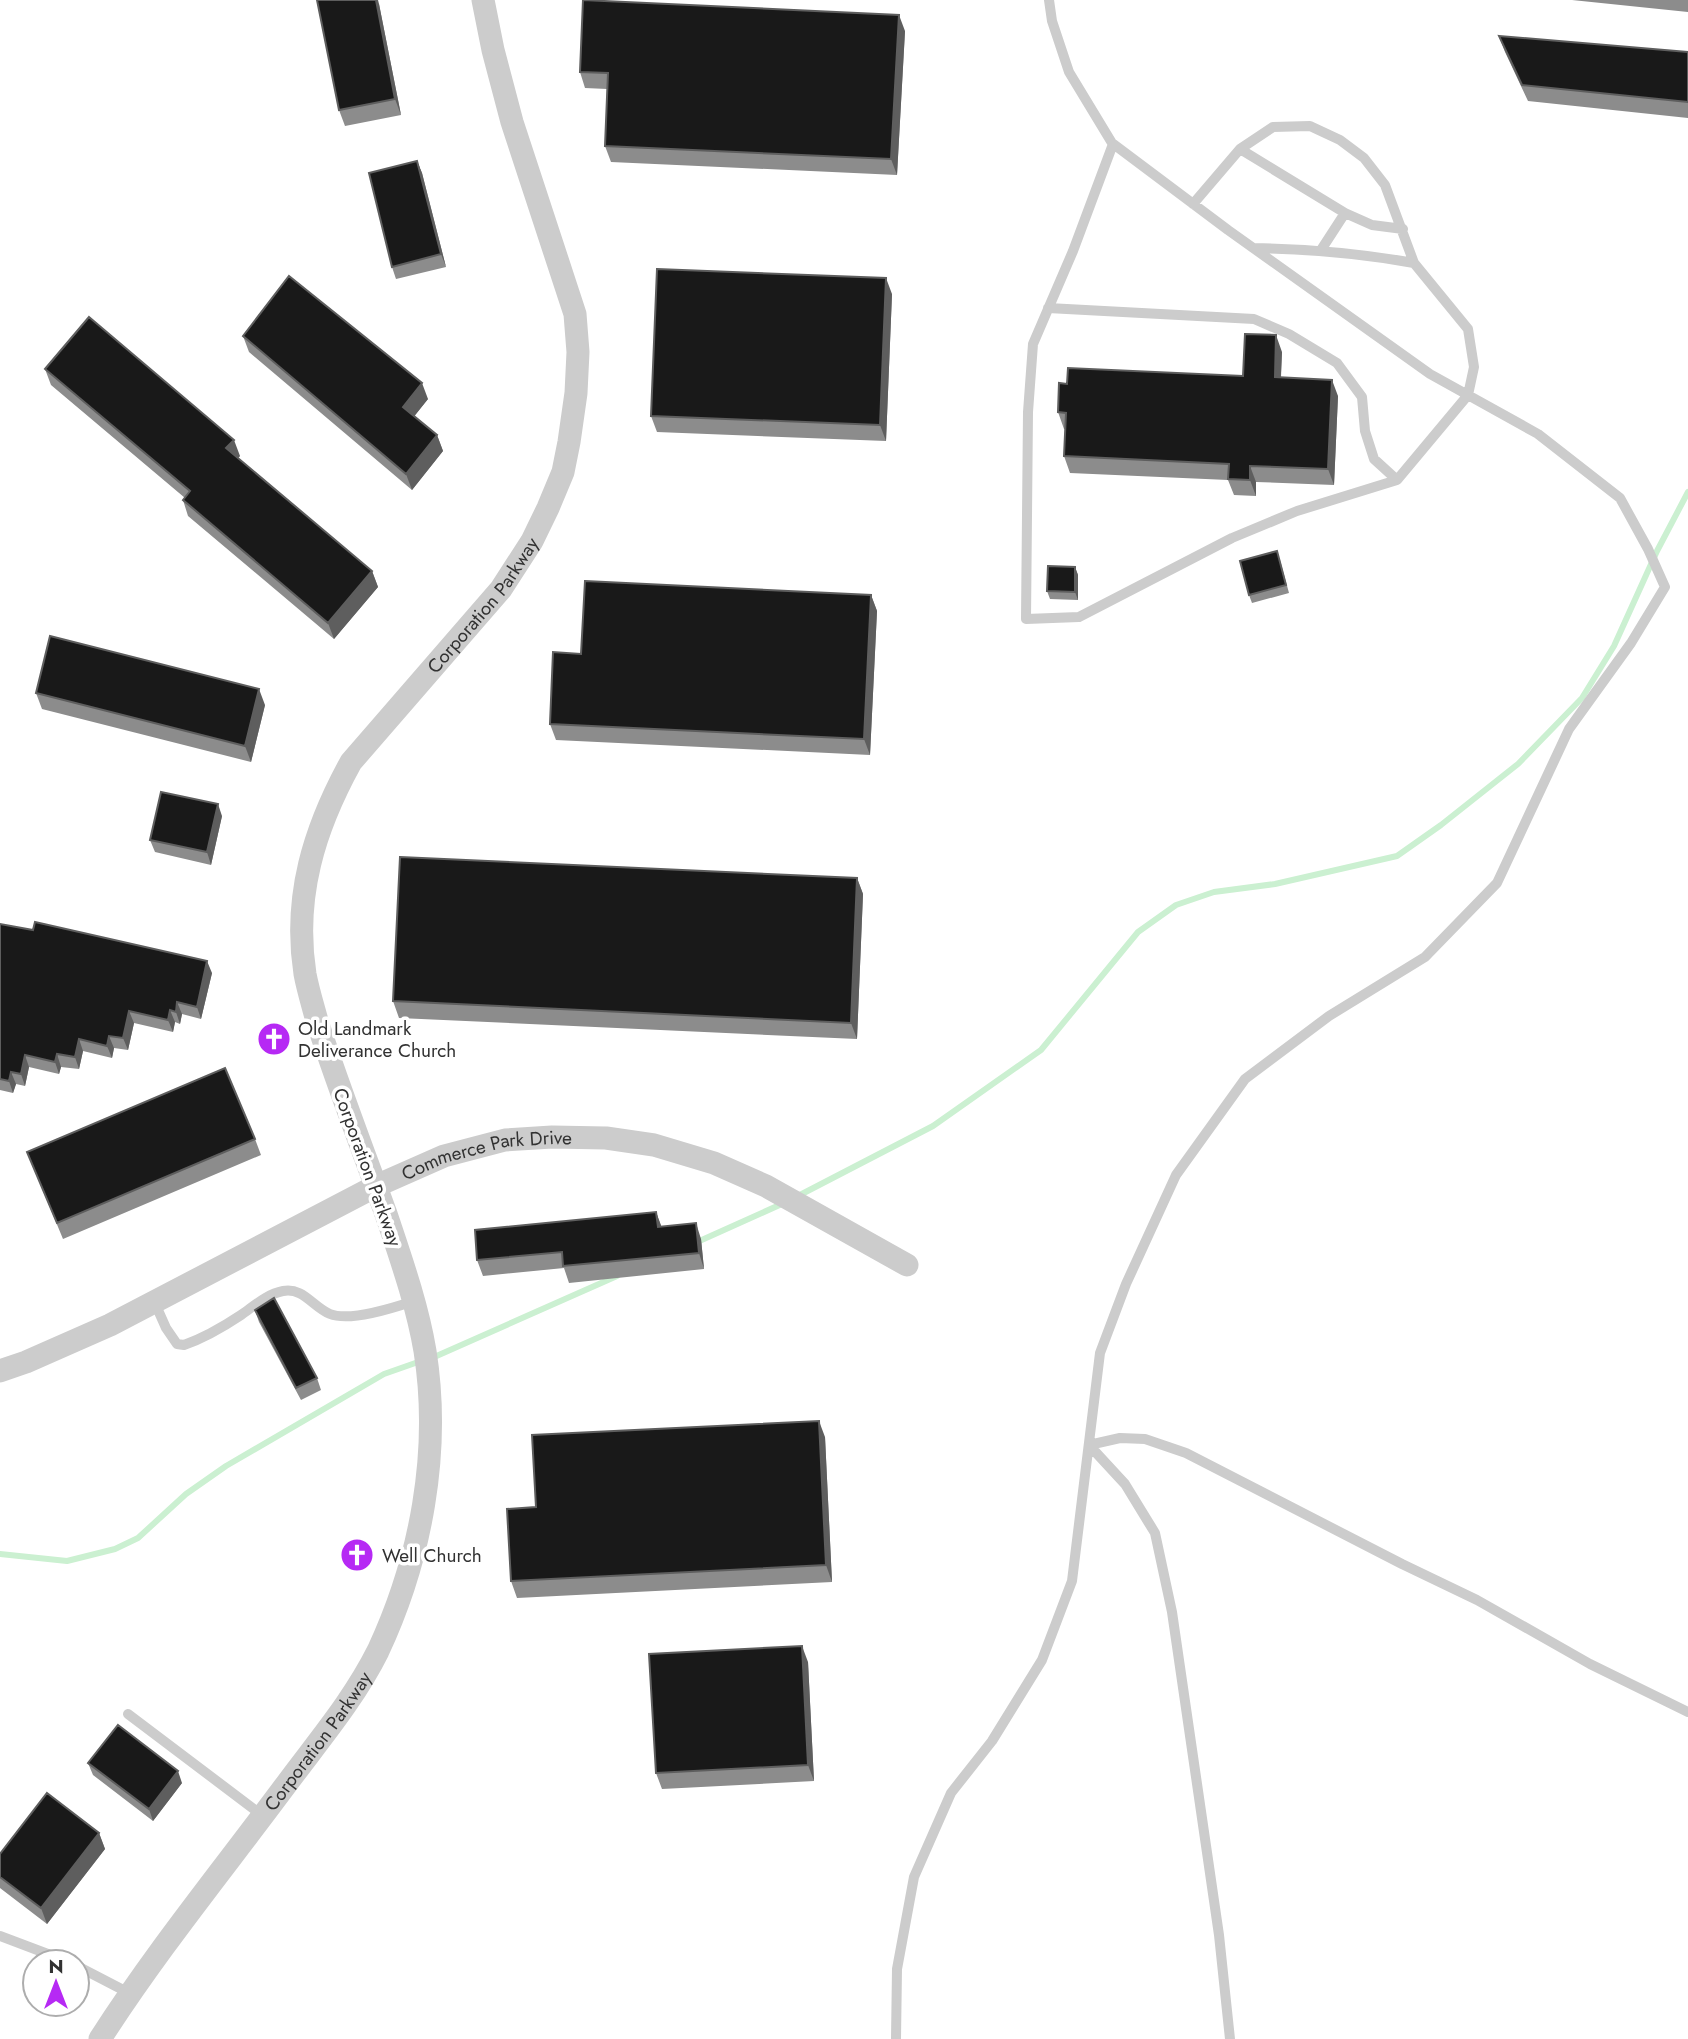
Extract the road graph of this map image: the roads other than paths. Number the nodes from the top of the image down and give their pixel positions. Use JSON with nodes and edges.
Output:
{"nodes":[{"id":1,"x":483,"y":0,"type":"edge"},
{"id":2,"x":1049,"y":0,"type":"edge"},
{"id":3,"x":1113,"y":144,"type":"junction"},
{"id":4,"x":1240,"y":149,"type":"junction"},
{"id":5,"x":1193,"y":204,"type":"junction"},
{"id":6,"x":1345,"y":214,"type":"junction"},
{"id":7,"x":1402,"y":229,"type":"junction"},
{"id":8,"x":1254,"y":248,"type":"junction"},
{"id":9,"x":1321,"y":250,"type":"junction"},
{"id":10,"x":1414,"y":263,"type":"junction"},
{"id":11,"x":1048,"y":309,"type":"junction"},
{"id":12,"x":1468,"y":395,"type":"junction"},
{"id":13,"x":1397,"y":480,"type":"junction"},
{"id":14,"x":376,"y":1186,"type":"junction"},
{"id":15,"x":907,"y":1265,"type":"dead end"},
{"id":16,"x":155,"y":1301,"type":"junction"},
{"id":17,"x":415,"y":1301,"type":"junction"},
{"id":18,"x":0,"y":1371,"type":"edge"},
{"id":19,"x":1089,"y":1445,"type":"junction"},
{"id":20,"x":1688,"y":1712,"type":"edge"},
{"id":21,"x":128,"y":1714,"type":"dead end"},
{"id":22,"x":263,"y":1816,"type":"junction"},
{"id":23,"x":0,"y":1936,"type":"edge"},
{"id":24,"x":32,"y":1948,"type":"edge"},
{"id":25,"x":91,"y":1973,"type":"edge"},
{"id":26,"x":131,"y":1994,"type":"junction"},
{"id":27,"x":100,"y":2039,"type":"edge"},
{"id":28,"x":896,"y":2039,"type":"edge"},
{"id":29,"x":1230,"y":2039,"type":"edge"}],
"edges":[{"from":1,"to":14,"type":"street","name":"Corporation Parkway"},
{"from":2,"to":3,"type":"lane"},
{"from":3,"to":5,"type":"lane"},
{"from":3,"to":11,"type":"lane"},
{"from":4,"to":5,"type":"lane"},
{"from":4,"to":6,"type":"lane"},
{"from":4,"to":7,"type":"lane"},
{"from":5,"to":8,"type":"lane"},
{"from":6,"to":7,"type":"lane"},
{"from":6,"to":9,"type":"lane"},
{"from":7,"to":10,"type":"lane"},
{"from":8,"to":9,"type":"lane"},
{"from":8,"to":12,"type":"lane"},
{"from":9,"to":10,"type":"lane"},
{"from":10,"to":12,"type":"lane"},
{"from":11,"to":13,"type":"lane"},
{"from":11,"to":13,"type":"lane"},
{"from":12,"to":13,"type":"lane"},
{"from":12,"to":19,"type":"lane"},
{"from":14,"to":15,"type":"street","name":"Commerce Park Drive"},
{"from":14,"to":16,"type":"street","name":"Commerce Park Drive"},
{"from":14,"to":17,"type":"street","name":"Corporation Parkway"},
{"from":16,"to":17,"type":"lane"},
{"from":16,"to":18,"type":"street","name":"Commerce Park Drive"},
{"from":17,"to":22,"type":"street","name":"Corporation Parkway"},
{"from":19,"to":20,"type":"lane"},
{"from":19,"to":28,"type":"lane"},
{"from":19,"to":29,"type":"lane"},
{"from":21,"to":22,"type":"lane"},
{"from":22,"to":26,"type":"street","name":"Corporation Parkway"},
{"from":23,"to":24,"type":"lane"},
{"from":25,"to":26,"type":"lane"},
{"from":26,"to":27,"type":"street","name":"Corporation Parkway"}]}
